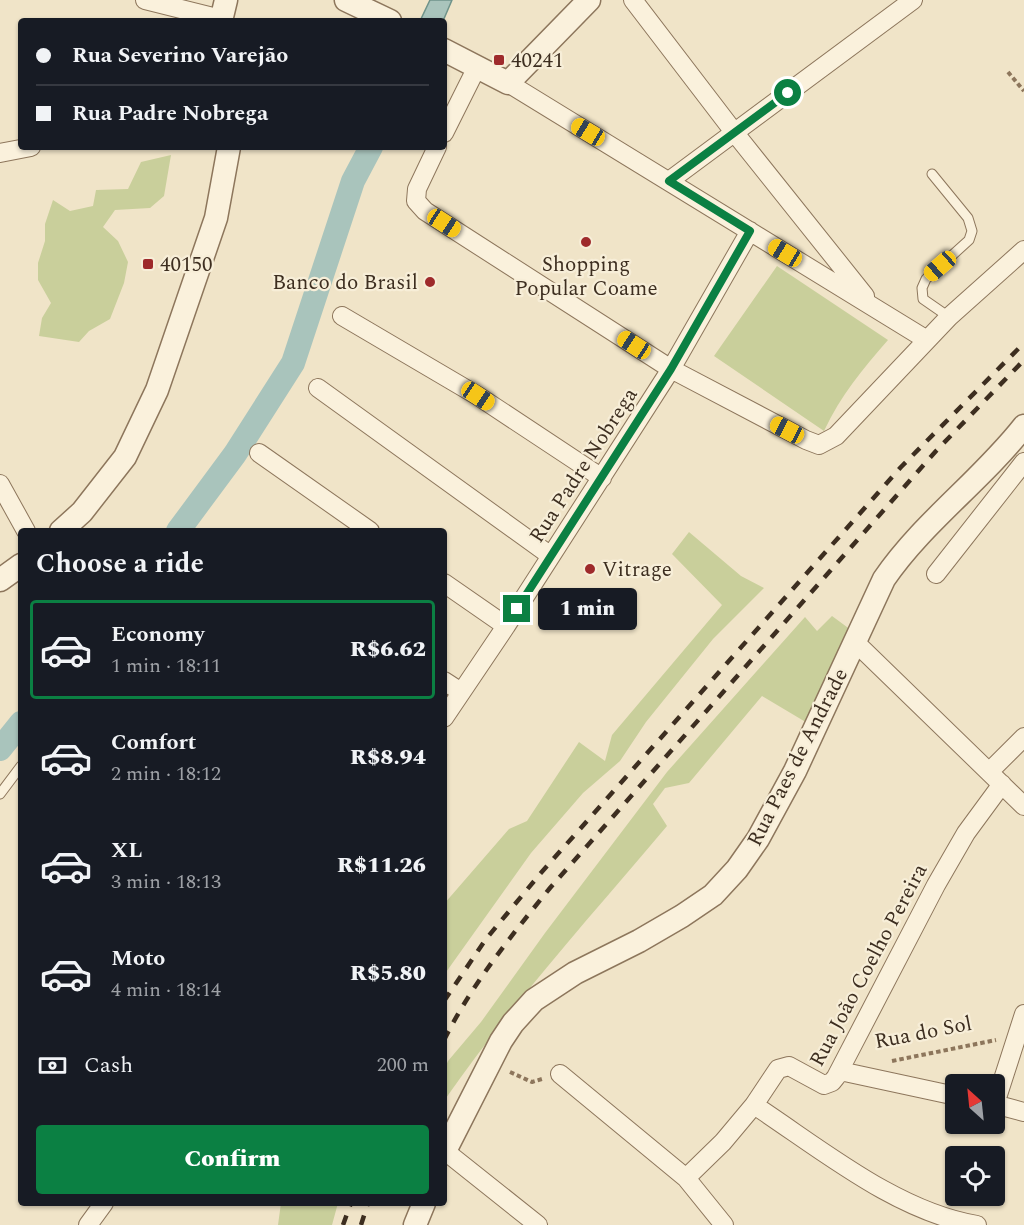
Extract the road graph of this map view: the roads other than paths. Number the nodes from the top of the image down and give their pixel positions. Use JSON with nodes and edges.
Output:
{"nodes":[{"id":1,"x":145,"y":0,"type":"edge"},
{"id":2,"x":346,"y":0,"type":"edge"},
{"id":3,"x":589,"y":0,"type":"edge"},
{"id":4,"x":633,"y":0,"type":"edge"},
{"id":5,"x":913,"y":0,"type":"edge"},
{"id":6,"x":223,"y":13,"type":"edge"},
{"id":7,"x":384,"y":18,"type":"edge"},
{"id":8,"x":447,"y":52,"type":"edge"},
{"id":9,"x":477,"y":67,"type":"junction"},
{"id":10,"x":508,"y":82,"type":"junction"},
{"id":11,"x":447,"y":127,"type":"edge"},
{"id":12,"x":734,"y":132,"type":"junction"},
{"id":13,"x":18,"y":150,"type":"edge"},
{"id":14,"x":228,"y":150,"type":"edge"},
{"id":15,"x":436,"y":150,"type":"edge"},
{"id":16,"x":0,"y":153,"type":"edge"},
{"id":17,"x":932,"y":174,"type":"dead end"},
{"id":18,"x":669,"y":181,"type":"junction"},
{"id":19,"x":750,"y":231,"type":"junction"},
{"id":20,"x":1024,"y":250,"type":"edge"},
{"id":21,"x":873,"y":306,"type":"junction"},
{"id":22,"x":342,"y":316,"type":"dead end"},
{"id":23,"x":949,"y":317,"type":"junction"},
{"id":24,"x":927,"y":340,"type":"junction"},
{"id":25,"x":671,"y":369,"type":"junction"},
{"id":26,"x":318,"y":388,"type":"dead end"},
{"id":27,"x":1024,"y":426,"type":"edge"},
{"id":28,"x":259,"y":453,"type":"dead end"},
{"id":29,"x":1024,"y":462,"type":"edge"},
{"id":30,"x":602,"y":478,"type":"junction"},
{"id":31,"x":0,"y":483,"type":"edge"},
{"id":32,"x":24,"y":528,"type":"edge"},
{"id":33,"x":64,"y":528,"type":"edge"},
{"id":34,"x":366,"y":528,"type":"edge"},
{"id":35,"x":551,"y":556,"type":"junction"},
{"id":36,"x":18,"y":567,"type":"edge"},
{"id":37,"x":936,"y":574,"type":"dead end"},
{"id":38,"x":0,"y":580,"type":"edge"},
{"id":39,"x":447,"y":585,"type":"edge"},
{"id":40,"x":506,"y":626,"type":"junction"},
{"id":41,"x":855,"y":642,"type":"junction"},
{"id":42,"x":447,"y":683,"type":"edge"},
{"id":43,"x":461,"y":692,"type":"junction"},
{"id":44,"x":447,"y":713,"type":"edge"},
{"id":45,"x":1024,"y":737,"type":"edge"},
{"id":46,"x":18,"y":770,"type":"edge"},
{"id":47,"x":995,"y":778,"type":"junction"},
{"id":48,"x":0,"y":794,"type":"edge"},
{"id":49,"x":1024,"y":806,"type":"edge"},
{"id":50,"x":1024,"y":1014,"type":"edge"},
{"id":51,"x":1021,"y":1036,"type":"edge"},
{"id":52,"x":840,"y":1071,"type":"junction"},
{"id":53,"x":560,"y":1074,"type":"road end"},
{"id":54,"x":1005,"y":1078,"type":"edge"},
{"id":55,"x":945,"y":1094,"type":"edge"},
{"id":56,"x":754,"y":1105,"type":"junction"},
{"id":57,"x":1005,"y":1107,"type":"edge"},
{"id":58,"x":1024,"y":1112,"type":"edge"},
{"id":59,"x":447,"y":1148,"type":"edge"},
{"id":60,"x":447,"y":1154,"type":"edge"},
{"id":61,"x":686,"y":1178,"type":"junction"},
{"id":62,"x":102,"y":1206,"type":"edge"},
{"id":63,"x":423,"y":1206,"type":"edge"},
{"id":64,"x":88,"y":1225,"type":"edge"},
{"id":65,"x":415,"y":1225,"type":"edge"},
{"id":66,"x":538,"y":1225,"type":"edge"},
{"id":67,"x":724,"y":1225,"type":"edge"},
{"id":68,"x":977,"y":1225,"type":"edge"}],
"edges":[{"from":1,"to":6,"type":"street"},
{"from":2,"to":7,"type":"street"},
{"from":3,"to":10,"type":"street"},
{"from":4,"to":12,"type":"street"},
{"from":5,"to":12,"type":"street"},
{"from":8,"to":9,"type":"street"},
{"from":9,"to":10,"type":"street"},
{"from":9,"to":11,"type":"street"},
{"from":10,"to":18,"type":"street"},
{"from":12,"to":18,"type":"street"},
{"from":12,"to":21,"type":"street"},
{"from":13,"to":16,"type":"street"},
{"from":14,"to":33,"type":"street"},
{"from":15,"to":25,"type":"street"},
{"from":17,"to":23,"type":"lane"},
{"from":18,"to":19,"type":"street"},
{"from":19,"to":21,"type":"street"},
{"from":19,"to":25,"type":"street","name":"Rua Padre Nobrega"},
{"from":20,"to":23,"type":"street"},
{"from":21,"to":24,"type":"street"},
{"from":22,"to":30,"type":"street"},
{"from":23,"to":24,"type":"street"},
{"from":24,"to":25,"type":"street"},
{"from":25,"to":30,"type":"street","name":"Rua Padre Nobrega"},
{"from":26,"to":35,"type":"street"},
{"from":27,"to":41,"type":"street","name":"Rua Paes de Andrade"},
{"from":28,"to":34,"type":"street"},
{"from":29,"to":37,"type":"street"},
{"from":30,"to":35,"type":"street","name":"Rua Padre Nobrega"},
{"from":31,"to":32,"type":"street"},
{"from":35,"to":40,"type":"street","name":"Rua Padre Nobrega"},
{"from":36,"to":38,"type":"street"},
{"from":39,"to":40,"type":"street"},
{"from":40,"to":43,"type":"street","name":"Rua Padre Nobrega"},
{"from":41,"to":47,"type":"street"},
{"from":41,"to":59,"type":"street","name":"Rua Paes de Andrade"},
{"from":42,"to":43,"type":"street"},
{"from":43,"to":44,"type":"street","name":"Rua Padre Nobrega"},
{"from":45,"to":47,"type":"street","name":"Rua João Coelho Pereira"},
{"from":46,"to":48,"type":"lane"},
{"from":47,"to":49,"type":"street"},
{"from":47,"to":52,"type":"street","name":"Rua João Coelho Pereira"},
{"from":50,"to":51,"type":"street"},
{"from":51,"to":54,"type":"street"},
{"from":52,"to":55,"type":"street","name":"Rua do Sol"},
{"from":52,"to":56,"type":"street","name":"Rua João Coelho Pereira"},
{"from":53,"to":61,"type":"street"},
{"from":56,"to":61,"type":"street"},
{"from":56,"to":68,"type":"street"},
{"from":57,"to":58,"type":"street"},
{"from":60,"to":66,"type":"street"},
{"from":61,"to":67,"type":"street"},
{"from":62,"to":64,"type":"street"},
{"from":63,"to":65,"type":"street"}]}
